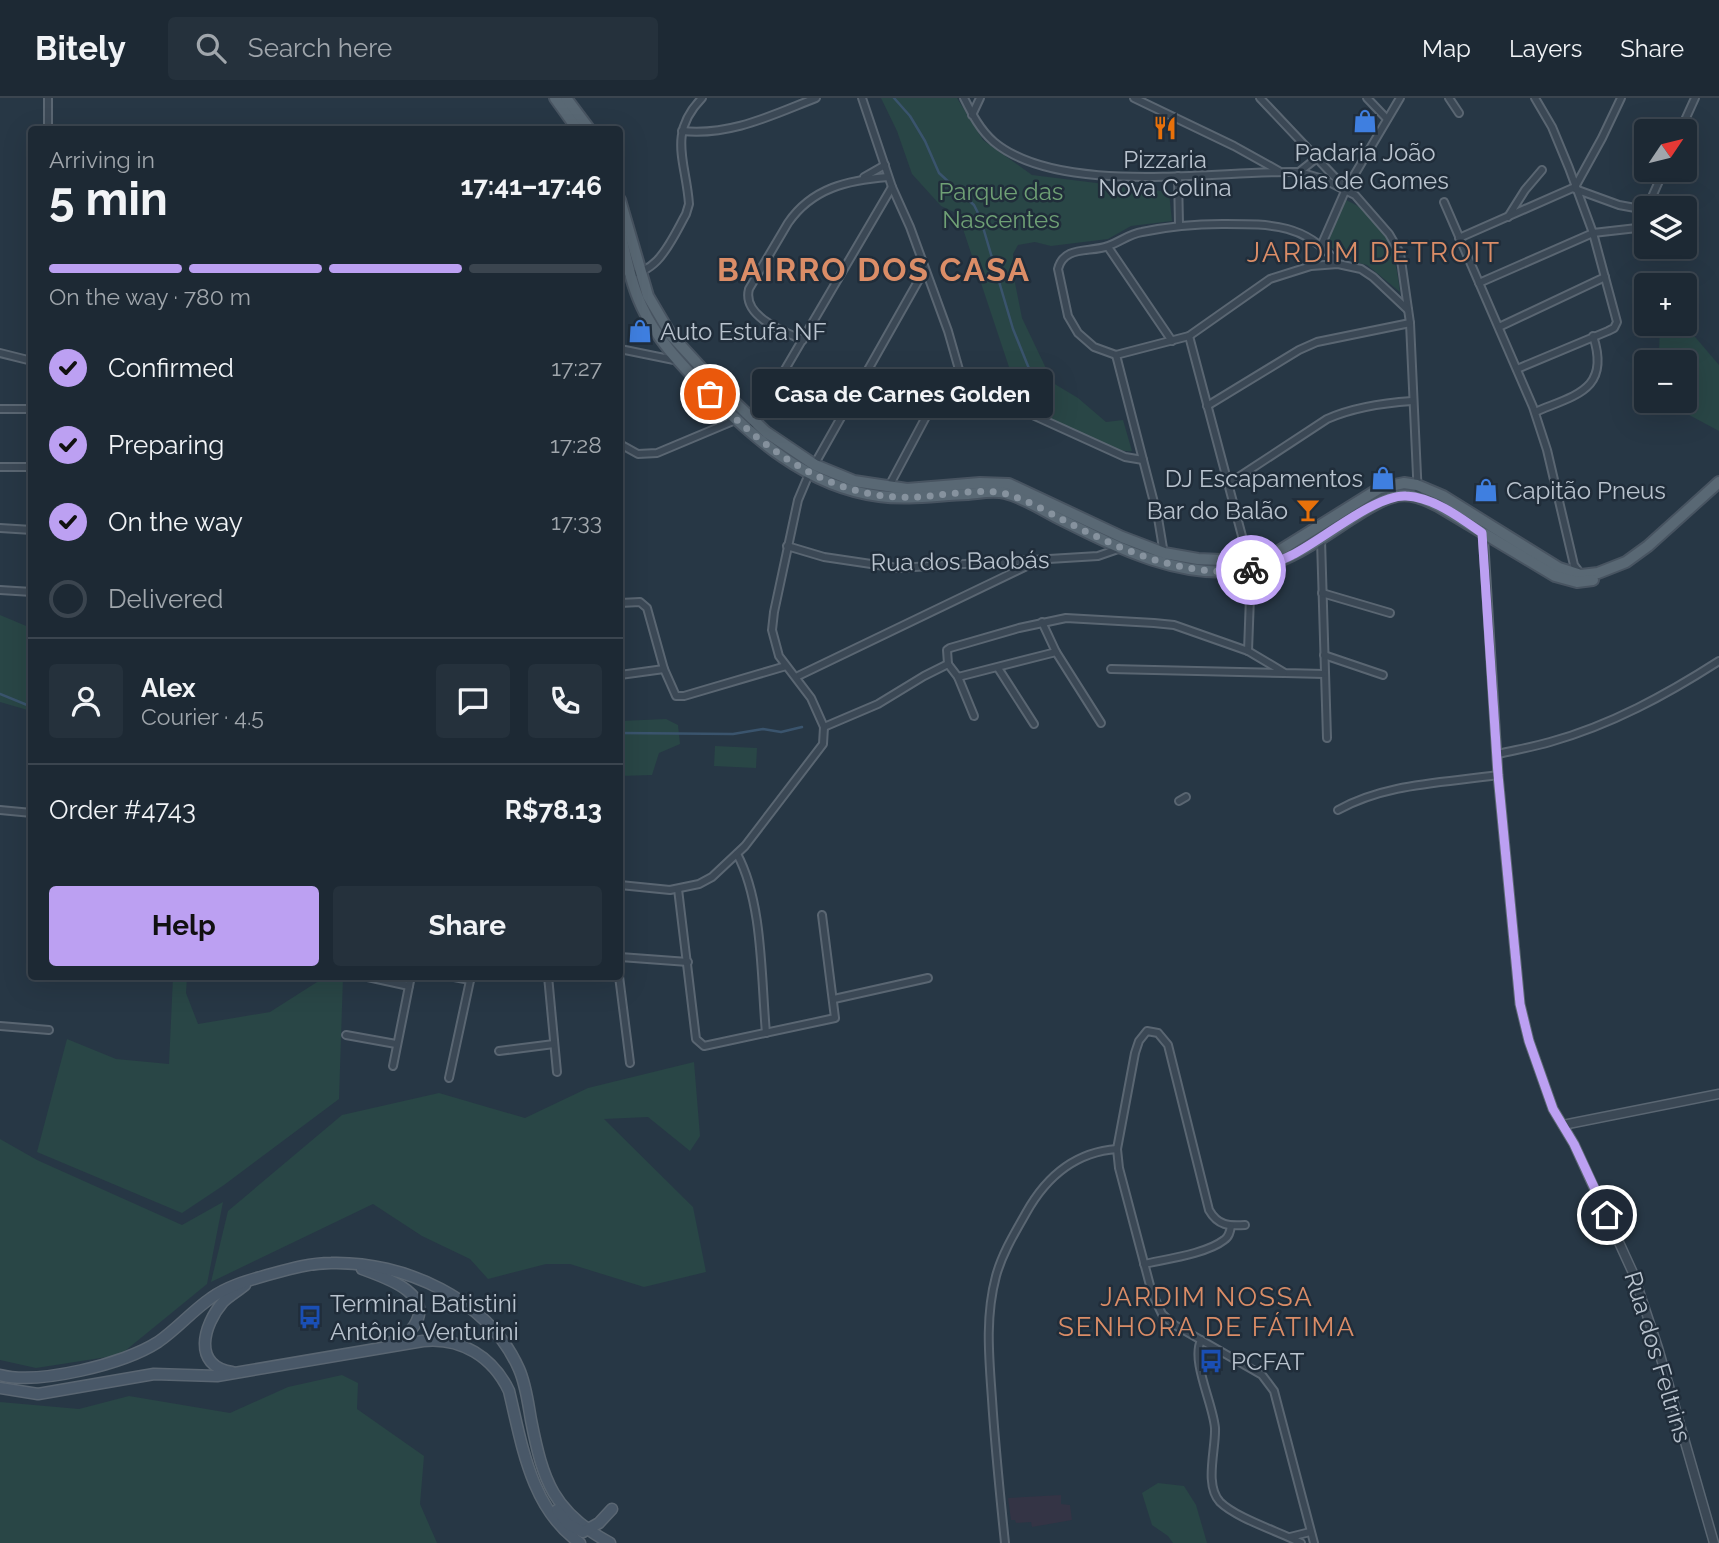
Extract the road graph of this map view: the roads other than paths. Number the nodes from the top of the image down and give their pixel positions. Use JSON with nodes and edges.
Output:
{"nodes":[{"id":1,"x":48,"y":98,"type":"edge"},
{"id":2,"x":555,"y":98,"type":"edge"},
{"id":3,"x":566,"y":98,"type":"edge"},
{"id":4,"x":702,"y":98,"type":"edge"},
{"id":5,"x":816,"y":98,"type":"edge"},
{"id":6,"x":862,"y":98,"type":"edge"},
{"id":7,"x":964,"y":98,"type":"edge"},
{"id":8,"x":980,"y":98,"type":"edge"},
{"id":9,"x":1134,"y":98,"type":"edge"},
{"id":10,"x":1260,"y":98,"type":"edge"},
{"id":11,"x":1367,"y":98,"type":"edge"},
{"id":12,"x":1400,"y":98,"type":"edge"},
{"id":13,"x":1449,"y":98,"type":"edge"},
{"id":14,"x":1621,"y":98,"type":"edge"},
{"id":15,"x":1695,"y":98,"type":"edge"},
{"id":16,"x":807,"y":99,"type":"edge"},
{"id":17,"x":1538,"y":99,"type":"edge"},
{"id":18,"x":1458,"y":113,"type":"dead end"},
{"id":19,"x":972,"y":115,"type":"junction"},
{"id":20,"x":1387,"y":119,"type":"junction"},
{"id":21,"x":1686,"y":119,"type":"edge"},
{"id":22,"x":48,"y":126,"type":"edge"},
{"id":23,"x":581,"y":126,"type":"edge"},
{"id":24,"x":581,"y":126,"type":"edge"},
{"id":25,"x":682,"y":131,"type":"junction"},
{"id":26,"x":1315,"y":154,"type":"junction"},
{"id":27,"x":885,"y":165,"type":"junction"},
{"id":28,"x":1542,"y":170,"type":"dead end"},
{"id":29,"x":1279,"y":171,"type":"junction"},
{"id":30,"x":1299,"y":172,"type":"junction"},
{"id":31,"x":1178,"y":176,"type":"junction"},
{"id":32,"x":888,"y":177,"type":"junction"},
{"id":33,"x":863,"y":178,"type":"junction"},
{"id":34,"x":892,"y":187,"type":"junction"},
{"id":35,"x":1575,"y":188,"type":"junction"},
{"id":36,"x":1346,"y":189,"type":"junction"},
{"id":37,"x":1444,"y":202,"type":"dead end"},
{"id":38,"x":1634,"y":207,"type":"edge"},
{"id":39,"x":623,"y":214,"type":"edge"},
{"id":40,"x":1507,"y":218,"type":"junction"},
{"id":41,"x":1179,"y":224,"type":"junction"},
{"id":42,"x":1634,"y":228,"type":"edge"},
{"id":43,"x":1593,"y":233,"type":"junction"},
{"id":44,"x":1459,"y":238,"type":"junction"},
{"id":45,"x":623,"y":240,"type":"edge"},
{"id":46,"x":1321,"y":246,"type":"junction"},
{"id":47,"x":1108,"y":247,"type":"junction"},
{"id":48,"x":1338,"y":264,"type":"junction"},
{"id":49,"x":925,"y":269,"type":"junction"},
{"id":50,"x":623,"y":273,"type":"edge"},
{"id":51,"x":636,"y":274,"type":"junction"},
{"id":52,"x":1605,"y":277,"type":"junction"},
{"id":53,"x":1479,"y":283,"type":"junction"},
{"id":54,"x":1408,"y":310,"type":"junction"},
{"id":55,"x":1410,"y":323,"type":"junction"},
{"id":56,"x":1499,"y":327,"type":"junction"},
{"id":57,"x":1189,"y":336,"type":"junction"},
{"id":58,"x":1593,"y":336,"type":"junction"},
{"id":59,"x":803,"y":340,"type":"junction"},
{"id":60,"x":1172,"y":341,"type":"junction"},
{"id":61,"x":623,"y":350,"type":"edge"},
{"id":62,"x":0,"y":353,"type":"edge"},
{"id":63,"x":1116,"y":355,"type":"junction"},
{"id":64,"x":691,"y":357,"type":"junction"},
{"id":65,"x":28,"y":360,"type":"edge"},
{"id":66,"x":679,"y":362,"type":"junction"},
{"id":67,"x":1517,"y":369,"type":"junction"},
{"id":68,"x":962,"y":380,"type":"junction"},
{"id":69,"x":1412,"y":401,"type":"junction"},
{"id":70,"x":1207,"y":406,"type":"junction"},
{"id":71,"x":0,"y":408,"type":"edge"},
{"id":72,"x":28,"y":409,"type":"edge"},
{"id":73,"x":1535,"y":412,"type":"junction"},
{"id":74,"x":746,"y":413,"type":"junction"},
{"id":75,"x":735,"y":420,"type":"junction"},
{"id":76,"x":751,"y":427,"type":"junction"},
{"id":77,"x":623,"y":446,"type":"edge"},
{"id":78,"x":1143,"y":460,"type":"junction"},
{"id":79,"x":0,"y":467,"type":"edge"},
{"id":80,"x":28,"y":467,"type":"edge"},
{"id":81,"x":812,"y":469,"type":"junction"},
{"id":82,"x":1719,"y":482,"type":"edge"},
{"id":83,"x":1228,"y":484,"type":"junction"},
{"id":84,"x":1418,"y":491,"type":"junction"},
{"id":85,"x":1719,"y":491,"type":"edge"},
{"id":86,"x":886,"y":492,"type":"junction"},
{"id":87,"x":1485,"y":521,"type":"junction"},
{"id":88,"x":0,"y":528,"type":"edge"},
{"id":89,"x":28,"y":530,"type":"edge"},
{"id":90,"x":1320,"y":533,"type":"junction"},
{"id":91,"x":1482,"y":533,"type":"junction"},
{"id":92,"x":1124,"y":544,"type":"junction"},
{"id":93,"x":788,"y":546,"type":"junction"},
{"id":94,"x":1163,"y":558,"type":"junction"},
{"id":95,"x":1036,"y":561,"type":"junction"},
{"id":96,"x":996,"y":563,"type":"junction"},
{"id":97,"x":1249,"y":564,"type":"junction"},
{"id":98,"x":1571,"y":569,"type":"junction"},
{"id":99,"x":999,"y":579,"type":"junction"},
{"id":100,"x":0,"y":590,"type":"edge"},
{"id":101,"x":28,"y":592,"type":"edge"},
{"id":102,"x":1322,"y":593,"type":"junction"},
{"id":103,"x":623,"y":603,"type":"edge"},
{"id":104,"x":1390,"y":613,"type":"dead end"},
{"id":105,"x":1042,"y":622,"type":"junction"},
{"id":106,"x":1248,"y":651,"type":"junction"},
{"id":107,"x":1056,"y":652,"type":"junction"},
{"id":108,"x":1324,"y":655,"type":"junction"},
{"id":109,"x":1719,"y":661,"type":"edge"},
{"id":110,"x":948,"y":664,"type":"junction"},
{"id":111,"x":786,"y":666,"type":"junction"},
{"id":112,"x":998,"y":668,"type":"junction"},
{"id":113,"x":664,"y":669,"type":"junction"},
{"id":114,"x":1111,"y":669,"type":"dead end"},
{"id":115,"x":1285,"y":673,"type":"junction"},
{"id":116,"x":1325,"y":674,"type":"junction"},
{"id":117,"x":623,"y":675,"type":"edge"},
{"id":118,"x":1383,"y":675,"type":"dead end"},
{"id":119,"x":796,"y":677,"type":"junction"},
{"id":120,"x":958,"y":677,"type":"junction"},
{"id":121,"x":974,"y":716,"type":"dead end"},
{"id":122,"x":1101,"y":723,"type":"dead end"},
{"id":123,"x":1034,"y":724,"type":"dead end"},
{"id":124,"x":824,"y":726,"type":"junction"},
{"id":125,"x":1327,"y":738,"type":"dead end"},
{"id":126,"x":1498,"y":754,"type":"junction"},
{"id":127,"x":1498,"y":775,"type":"junction"},
{"id":128,"x":0,"y":810,"type":"edge"},
{"id":129,"x":1338,"y":810,"type":"dead end"},
{"id":130,"x":28,"y":813,"type":"edge"},
{"id":131,"x":737,"y":854,"type":"junction"},
{"id":132,"x":623,"y":885,"type":"edge"},
{"id":133,"x":678,"y":889,"type":"junction"},
{"id":134,"x":822,"y":915,"type":"dead end"},
{"id":135,"x":623,"y":957,"type":"edge"},
{"id":136,"x":688,"y":962,"type":"junction"},
{"id":137,"x":928,"y":978,"type":"dead end"},
{"id":138,"x":381,"y":980,"type":"edge"},
{"id":139,"x":410,"y":980,"type":"edge"},
{"id":140,"x":470,"y":980,"type":"edge"},
{"id":141,"x":548,"y":980,"type":"edge"},
{"id":142,"x":620,"y":980,"type":"edge"},
{"id":143,"x":409,"y":986,"type":"junction"},
{"id":144,"x":834,"y":999,"type":"junction"},
{"id":145,"x":0,"y":1026,"type":"edge"},
{"id":146,"x":49,"y":1030,"type":"dead end"},
{"id":147,"x":766,"y":1033,"type":"junction"},
{"id":148,"x":346,"y":1035,"type":"dead end"},
{"id":149,"x":396,"y":1044,"type":"junction"},
{"id":150,"x":554,"y":1044,"type":"junction"},
{"id":151,"x":499,"y":1051,"type":"dead end"},
{"id":152,"x":631,"y":1063,"type":"dead end"},
{"id":153,"x":393,"y":1066,"type":"dead end"},
{"id":154,"x":556,"y":1072,"type":"dead end"},
{"id":155,"x":449,"y":1078,"type":"dead end"},
{"id":156,"x":1719,"y":1094,"type":"edge"},
{"id":157,"x":1563,"y":1125,"type":"junction"},
{"id":158,"x":1117,"y":1149,"type":"junction"},
{"id":159,"x":1245,"y":1225,"type":"dead end"},
{"id":160,"x":1231,"y":1226,"type":"junction"},
{"id":161,"x":349,"y":1264,"type":"junction"},
{"id":162,"x":1144,"y":1264,"type":"junction"},
{"id":163,"x":254,"y":1278,"type":"junction"},
{"id":164,"x":1201,"y":1340,"type":"junction"},
{"id":165,"x":327,"y":1357,"type":"junction"},
{"id":166,"x":253,"y":1372,"type":"junction"},
{"id":167,"x":0,"y":1375,"type":"edge"},
{"id":168,"x":0,"y":1388,"type":"edge"},
{"id":169,"x":525,"y":1451,"type":"junction"},
{"id":170,"x":612,"y":1509,"type":"dead end"},
{"id":171,"x":589,"y":1530,"type":"junction"},
{"id":172,"x":1310,"y":1532,"type":"junction"},
{"id":173,"x":1290,"y":1537,"type":"junction"},
{"id":174,"x":580,"y":1543,"type":"edge"},
{"id":175,"x":610,"y":1543,"type":"edge"},
{"id":176,"x":1004,"y":1543,"type":"edge"},
{"id":177,"x":1301,"y":1543,"type":"edge"},
{"id":178,"x":1314,"y":1543,"type":"edge"},
{"id":179,"x":1714,"y":1543,"type":"edge"}],
"edges":[{"from":1,"to":22,"type":"street"},
{"from":2,"to":23,"type":"main road"},
{"from":3,"to":24,"type":"main road"},
{"from":4,"to":25,"type":"street"},
{"from":5,"to":16,"type":"street"},
{"from":6,"to":27,"type":"street"},
{"from":7,"to":19,"type":"street"},
{"from":8,"to":19,"type":"street"},
{"from":9,"to":29,"type":"street"},
{"from":10,"to":26,"type":"street"},
{"from":11,"to":20,"type":"street"},
{"from":12,"to":20,"type":"street"},
{"from":13,"to":18,"type":"street"},
{"from":14,"to":35,"type":"street"},
{"from":15,"to":21,"type":"street"},
{"from":16,"to":25,"type":"street"},
{"from":17,"to":35,"type":"street"},
{"from":19,"to":31,"type":"street"},
{"from":20,"to":36,"type":"street"},
{"from":25,"to":51,"type":"street"},
{"from":26,"to":30,"type":"street"},
{"from":26,"to":36,"type":"street"},
{"from":27,"to":32,"type":"street"},
{"from":27,"to":33,"type":"street"},
{"from":28,"to":40,"type":"street"},
{"from":29,"to":30,"type":"street"},
{"from":29,"to":31,"type":"street"},
{"from":30,"to":36,"type":"street"},
{"from":31,"to":41,"type":"street"},
{"from":32,"to":33,"type":"street"},
{"from":32,"to":34,"type":"street"},
{"from":33,"to":59,"type":"street"},
{"from":34,"to":49,"type":"street"},
{"from":34,"to":59,"type":"street"},
{"from":35,"to":38,"type":"street"},
{"from":35,"to":40,"type":"street"},
{"from":35,"to":43,"type":"street"},
{"from":36,"to":46,"type":"street"},
{"from":36,"to":54,"type":"street"},
{"from":37,"to":44,"type":"street"},
{"from":39,"to":51,"type":"main road"},
{"from":40,"to":44,"type":"street"},
{"from":41,"to":46,"type":"street"},
{"from":41,"to":47,"type":"street"},
{"from":42,"to":43,"type":"street"},
{"from":43,"to":52,"type":"street"},
{"from":43,"to":53,"type":"street"},
{"from":44,"to":53,"type":"street"},
{"from":45,"to":51,"type":"main road"},
{"from":46,"to":48,"type":"street"},
{"from":47,"to":60,"type":"street"},
{"from":47,"to":63,"type":"street"},
{"from":48,"to":54,"type":"street"},
{"from":48,"to":57,"type":"street"},
{"from":49,"to":68,"type":"street"},
{"from":49,"to":81,"type":"street"},
{"from":50,"to":51,"type":"street"},
{"from":51,"to":64,"type":"main road"},
{"from":51,"to":66,"type":"main road"},
{"from":52,"to":56,"type":"street"},
{"from":52,"to":58,"type":"street"},
{"from":53,"to":56,"type":"street"},
{"from":54,"to":55,"type":"street"},
{"from":55,"to":69,"type":"street"},
{"from":55,"to":70,"type":"street"},
{"from":56,"to":67,"type":"street"},
{"from":57,"to":60,"type":"street"},
{"from":57,"to":70,"type":"street"},
{"from":58,"to":67,"type":"street"},
{"from":58,"to":73,"type":"street"},
{"from":59,"to":76,"type":"street"},
{"from":60,"to":63,"type":"street"},
{"from":61,"to":66,"type":"street"},
{"from":62,"to":65,"type":"street"},
{"from":63,"to":78,"type":"street"},
{"from":64,"to":66,"type":"street"},
{"from":64,"to":74,"type":"main road"},
{"from":66,"to":75,"type":"main road"},
{"from":67,"to":73,"type":"street"},
{"from":68,"to":78,"type":"street"},
{"from":68,"to":86,"type":"street"},
{"from":69,"to":83,"type":"street"},
{"from":69,"to":84,"type":"street"},
{"from":70,"to":83,"type":"street"},
{"from":71,"to":72,"type":"street"},
{"from":73,"to":98,"type":"street"},
{"from":74,"to":75,"type":"street"},
{"from":74,"to":76,"type":"main road"},
{"from":75,"to":76,"type":"main road"},
{"from":75,"to":77,"type":"street"},
{"from":76,"to":81,"type":"main road"},
{"from":78,"to":94,"type":"street"},
{"from":79,"to":80,"type":"street"},
{"from":81,"to":86,"type":"main road"},
{"from":81,"to":93,"type":"street"},
{"from":82,"to":98,"type":"main road"},
{"from":83,"to":97,"type":"street"},
{"from":84,"to":87,"type":"main road"},
{"from":84,"to":90,"type":"main road"},
{"from":84,"to":91,"type":"main road"},
{"from":85,"to":91,"type":"main road"},
{"from":86,"to":92,"type":"main road"},
{"from":87,"to":91,"type":"street","name":"Rua dos Feltrins"},
{"from":87,"to":98,"type":"main road"},
{"from":88,"to":89,"type":"street"},
{"from":90,"to":97,"type":"main road"},
{"from":90,"to":102,"type":"street"},
{"from":91,"to":126,"type":"street","name":"Rua dos Feltrins"},
{"from":92,"to":94,"type":"main road"},
{"from":92,"to":95,"type":"street","name":"Rua dos Baobás"},
{"from":93,"to":96,"type":"street","name":"Rua dos Baobás"},
{"from":93,"to":111,"type":"street"},
{"from":94,"to":97,"type":"main road"},
{"from":95,"to":96,"type":"street","name":"Rua dos Baobás"},
{"from":95,"to":99,"type":"street"},
{"from":96,"to":99,"type":"street"},
{"from":97,"to":106,"type":"street"},
{"from":99,"to":119,"type":"street"},
{"from":100,"to":101,"type":"street"},
{"from":102,"to":104,"type":"street"},
{"from":102,"to":108,"type":"street"},
{"from":103,"to":113,"type":"street"},
{"from":105,"to":106,"type":"street"},
{"from":105,"to":107,"type":"street"},
{"from":105,"to":110,"type":"street"},
{"from":106,"to":115,"type":"street"},
{"from":107,"to":112,"type":"street"},
{"from":107,"to":122,"type":"street"},
{"from":108,"to":116,"type":"street"},
{"from":108,"to":118,"type":"street"},
{"from":109,"to":126,"type":"street"},
{"from":110,"to":120,"type":"street"},
{"from":110,"to":124,"type":"street"},
{"from":111,"to":113,"type":"street"},
{"from":111,"to":119,"type":"street"},
{"from":112,"to":120,"type":"street"},
{"from":112,"to":123,"type":"street"},
{"from":113,"to":117,"type":"street"},
{"from":114,"to":115,"type":"street"},
{"from":115,"to":116,"type":"street"},
{"from":116,"to":125,"type":"street"},
{"from":119,"to":124,"type":"street"},
{"from":120,"to":121,"type":"street"},
{"from":124,"to":131,"type":"street"},
{"from":126,"to":127,"type":"street","name":"Rua dos Feltrins"},
{"from":127,"to":129,"type":"street"},
{"from":127,"to":157,"type":"street","name":"Rua dos Feltrins"},
{"from":128,"to":130,"type":"street"},
{"from":131,"to":133,"type":"street"},
{"from":131,"to":147,"type":"street"},
{"from":132,"to":133,"type":"street"},
{"from":133,"to":136,"type":"street"},
{"from":134,"to":144,"type":"street"},
{"from":135,"to":136,"type":"street"},
{"from":136,"to":147,"type":"street"},
{"from":137,"to":144,"type":"street"},
{"from":138,"to":143,"type":"street"},
{"from":139,"to":143,"type":"street"},
{"from":140,"to":155,"type":"street"},
{"from":141,"to":150,"type":"street"},
{"from":142,"to":152,"type":"street"},
{"from":143,"to":149,"type":"street"},
{"from":144,"to":147,"type":"street"},
{"from":145,"to":146,"type":"street"},
{"from":148,"to":149,"type":"street"},
{"from":149,"to":153,"type":"street"},
{"from":150,"to":151,"type":"street"},
{"from":150,"to":154,"type":"street"},
{"from":156,"to":157,"type":"street"},
{"from":157,"to":179,"type":"street","name":"Rua dos Feltrins"},
{"from":158,"to":160,"type":"street"},
{"from":158,"to":162,"type":"street"},
{"from":158,"to":176,"type":"street"},
{"from":159,"to":160,"type":"street"},
{"from":160,"to":162,"type":"street"},
{"from":161,"to":163,"type":"main road"},
{"from":161,"to":165,"type":"main road"},
{"from":161,"to":171,"type":"main road"},
{"from":162,"to":164,"type":"street"},
{"from":163,"to":166,"type":"main road"},
{"from":163,"to":167,"type":"main road"},
{"from":164,"to":172,"type":"street"},
{"from":164,"to":173,"type":"street"},
{"from":165,"to":166,"type":"main road"},
{"from":165,"to":169,"type":"main road"},
{"from":166,"to":168,"type":"main road"},
{"from":169,"to":171,"type":"main road"},
{"from":169,"to":174,"type":"main road"},
{"from":170,"to":171,"type":"main road"},
{"from":171,"to":175,"type":"main road"},
{"from":172,"to":173,"type":"street"},
{"from":172,"to":178,"type":"street"},
{"from":173,"to":177,"type":"street"}]}
